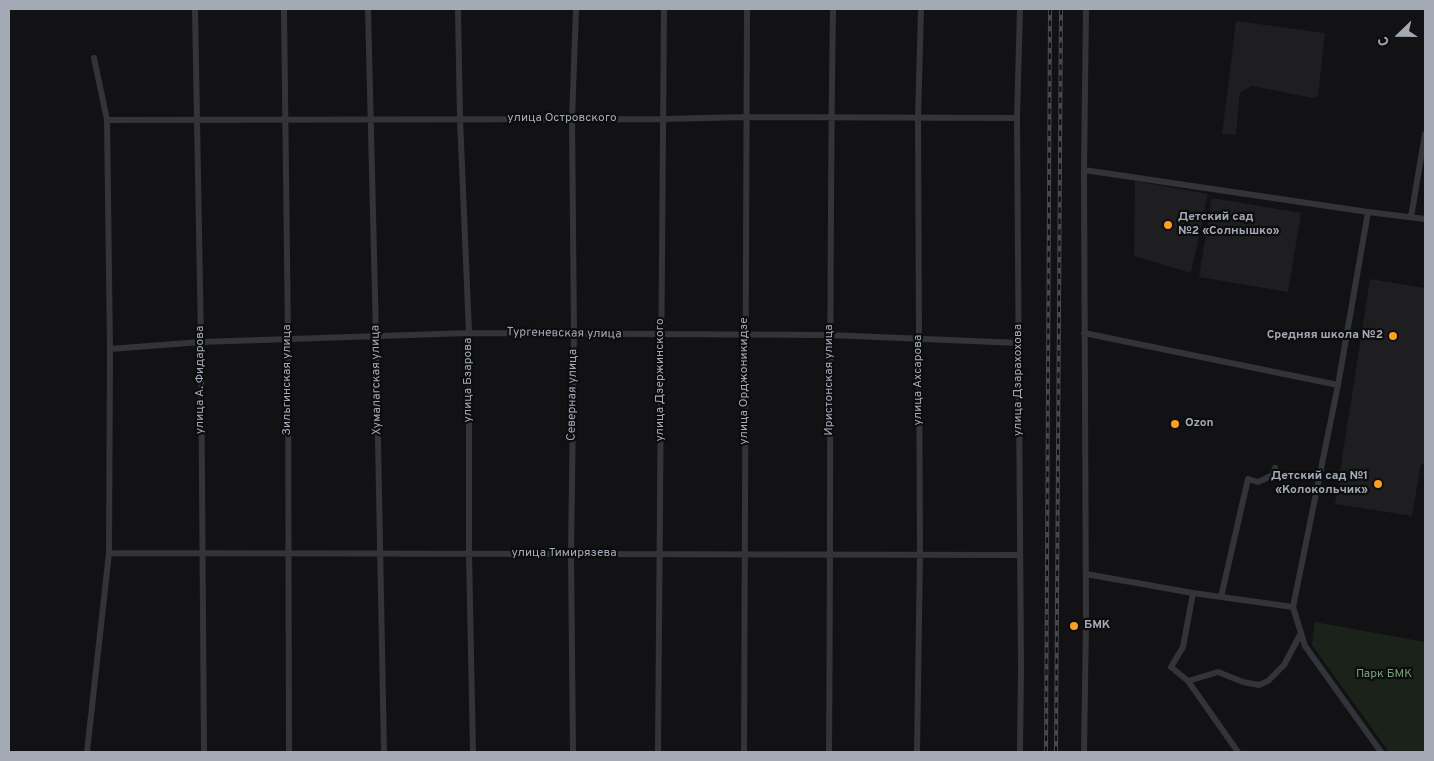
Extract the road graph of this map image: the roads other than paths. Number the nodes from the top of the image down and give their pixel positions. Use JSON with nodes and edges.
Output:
{"nodes":[{"id":1,"x":195,"y":9,"type":"edge"},
{"id":2,"x":284,"y":9,"type":"edge"},
{"id":3,"x":368,"y":9,"type":"edge"},
{"id":4,"x":458,"y":9,"type":"edge"},
{"id":5,"x":576,"y":9,"type":"edge"},
{"id":6,"x":664,"y":9,"type":"edge"},
{"id":7,"x":747,"y":9,"type":"edge"},
{"id":8,"x":833,"y":9,"type":"edge"},
{"id":9,"x":921,"y":9,"type":"edge"},
{"id":10,"x":1020,"y":9,"type":"edge"},
{"id":11,"x":1086,"y":9,"type":"edge"},
{"id":12,"x":94,"y":58,"type":"dead end"},
{"id":13,"x":747,"y":117,"type":"junction"},
{"id":14,"x":918,"y":118,"type":"junction"},
{"id":15,"x":1017,"y":118,"type":"junction"},
{"id":16,"x":284,"y":119,"type":"junction"},
{"id":17,"x":371,"y":119,"type":"junction"},
{"id":18,"x":460,"y":119,"type":"junction"},
{"id":19,"x":572,"y":119,"type":"junction"},
{"id":20,"x":663,"y":119,"type":"junction"},
{"id":21,"x":831,"y":119,"type":"junction"},
{"id":22,"x":107,"y":120,"type":"junction"},
{"id":23,"x":197,"y":120,"type":"junction"},
{"id":24,"x":1425,"y":134,"type":"edge"},
{"id":25,"x":1084,"y":170,"type":"junction"},
{"id":26,"x":1368,"y":212,"type":"junction"},
{"id":27,"x":1410,"y":217,"type":"junction"},
{"id":28,"x":1425,"y":220,"type":"edge"},
{"id":29,"x":469,"y":333,"type":"junction"},
{"id":30,"x":1084,"y":333,"type":"junction"},
{"id":31,"x":574,"y":334,"type":"junction"},
{"id":32,"x":745,"y":334,"type":"junction"},
{"id":33,"x":661,"y":335,"type":"junction"},
{"id":34,"x":830,"y":335,"type":"junction"},
{"id":35,"x":376,"y":336,"type":"junction"},
{"id":36,"x":919,"y":338,"type":"junction"},
{"id":37,"x":288,"y":339,"type":"junction"},
{"id":38,"x":201,"y":342,"type":"junction"},
{"id":39,"x":1019,"y":343,"type":"junction"},
{"id":40,"x":110,"y":350,"type":"junction"},
{"id":41,"x":1338,"y":385,"type":"junction"},
{"id":42,"x":1275,"y":468,"type":"dead end"},
{"id":43,"x":109,"y":553,"type":"junction"},
{"id":44,"x":202,"y":554,"type":"junction"},
{"id":45,"x":288,"y":554,"type":"junction"},
{"id":46,"x":380,"y":554,"type":"junction"},
{"id":47,"x":469,"y":554,"type":"junction"},
{"id":48,"x":571,"y":554,"type":"junction"},
{"id":49,"x":660,"y":554,"type":"junction"},
{"id":50,"x":746,"y":554,"type":"junction"},
{"id":51,"x":831,"y":554,"type":"junction"},
{"id":52,"x":920,"y":554,"type":"junction"},
{"id":53,"x":1020,"y":555,"type":"junction"},
{"id":54,"x":1086,"y":574,"type":"junction"},
{"id":55,"x":1193,"y":594,"type":"junction"},
{"id":56,"x":1221,"y":598,"type":"junction"},
{"id":57,"x":1293,"y":606,"type":"junction"},
{"id":58,"x":1301,"y":633,"type":"junction"},
{"id":59,"x":1188,"y":681,"type":"junction"},
{"id":60,"x":87,"y":752,"type":"edge"},
{"id":61,"x":204,"y":752,"type":"edge"},
{"id":62,"x":289,"y":752,"type":"edge"},
{"id":63,"x":384,"y":752,"type":"edge"},
{"id":64,"x":472,"y":752,"type":"edge"},
{"id":65,"x":573,"y":752,"type":"edge"},
{"id":66,"x":658,"y":752,"type":"edge"},
{"id":67,"x":744,"y":752,"type":"edge"},
{"id":68,"x":829,"y":752,"type":"edge"},
{"id":69,"x":917,"y":752,"type":"edge"},
{"id":70,"x":1020,"y":752,"type":"edge"},
{"id":71,"x":1084,"y":752,"type":"edge"},
{"id":72,"x":1238,"y":752,"type":"edge"},
{"id":73,"x":1381,"y":752,"type":"edge"}],
"edges":[{"from":1,"to":23,"type":"street","name":"улица А. Фидарова"},
{"from":2,"to":16,"type":"street","name":"Зильгинская улица"},
{"from":3,"to":17,"type":"street","name":"Хумалагская улица"},
{"from":4,"to":18,"type":"street","name":"улица Бзарова"},
{"from":5,"to":19,"type":"street","name":"Северная улица"},
{"from":6,"to":20,"type":"street","name":"улица Дзержинского"},
{"from":7,"to":13,"type":"street","name":"улица Орджоникидзе"},
{"from":8,"to":21,"type":"street","name":"Иристонская улица"},
{"from":9,"to":14,"type":"street","name":"улица Ахсарова"},
{"from":10,"to":15,"type":"street","name":"улица Дзарахохова"},
{"from":11,"to":25,"type":"street"},
{"from":12,"to":22,"type":"street"},
{"from":13,"to":20,"type":"street","name":"улица Островского"},
{"from":13,"to":21,"type":"street","name":"улица Островского"},
{"from":13,"to":32,"type":"street","name":"улица Орджоникидзе"},
{"from":14,"to":15,"type":"street","name":"улица Островского"},
{"from":14,"to":21,"type":"street","name":"улица Островского"},
{"from":14,"to":36,"type":"street","name":"улица Ахсарова"},
{"from":15,"to":39,"type":"street","name":"улица Дзарахохова"},
{"from":16,"to":17,"type":"street","name":"улица Островского"},
{"from":16,"to":23,"type":"street","name":"улица Островского"},
{"from":16,"to":37,"type":"street","name":"Зильгинская улица"},
{"from":17,"to":18,"type":"street","name":"улица Островского"},
{"from":17,"to":35,"type":"street","name":"Хумалагская улица"},
{"from":18,"to":19,"type":"street","name":"улица Островского"},
{"from":18,"to":29,"type":"street","name":"улица Бзарова"},
{"from":19,"to":20,"type":"street","name":"улица Островского"},
{"from":19,"to":31,"type":"street","name":"Северная улица"},
{"from":20,"to":33,"type":"street","name":"улица Дзержинского"},
{"from":21,"to":34,"type":"street","name":"Иристонская улица"},
{"from":22,"to":23,"type":"street","name":"улица Островского"},
{"from":22,"to":40,"type":"street"},
{"from":23,"to":38,"type":"street","name":"улица А. Фидарова"},
{"from":24,"to":27,"type":"street"},
{"from":25,"to":26,"type":"street"},
{"from":25,"to":30,"type":"street"},
{"from":26,"to":27,"type":"street"},
{"from":26,"to":41,"type":"street"},
{"from":27,"to":28,"type":"street"},
{"from":29,"to":31,"type":"street","name":"Тургеневская улица"},
{"from":29,"to":35,"type":"street","name":"Тургеневская улица"},
{"from":29,"to":47,"type":"street","name":"улица Бзарова"},
{"from":30,"to":41,"type":"street"},
{"from":30,"to":54,"type":"street"},
{"from":31,"to":33,"type":"street","name":"Тургеневская улица"},
{"from":31,"to":48,"type":"street","name":"Северная улица"},
{"from":32,"to":33,"type":"street","name":"Тургеневская улица"},
{"from":32,"to":34,"type":"street","name":"Тургеневская улица"},
{"from":32,"to":50,"type":"street","name":"улица Орджоникидзе"},
{"from":33,"to":49,"type":"street","name":"улица Дзержинского"},
{"from":34,"to":36,"type":"street","name":"Тургеневская улица"},
{"from":34,"to":51,"type":"street","name":"Иристонская улица"},
{"from":35,"to":37,"type":"street","name":"Тургеневская улица"},
{"from":35,"to":46,"type":"street","name":"Хумалагская улица"},
{"from":36,"to":39,"type":"street","name":"Тургеневская улица"},
{"from":36,"to":52,"type":"street","name":"улица Ахсарова"},
{"from":37,"to":38,"type":"street","name":"Тургеневская улица"},
{"from":37,"to":45,"type":"street","name":"Зильгинская улица"},
{"from":38,"to":40,"type":"street","name":"Тургеневская улица"},
{"from":38,"to":44,"type":"street","name":"улица А. Фидарова"},
{"from":39,"to":53,"type":"street","name":"улица Дзарахохова"},
{"from":40,"to":43,"type":"street"},
{"from":41,"to":57,"type":"street"},
{"from":42,"to":56,"type":"street"},
{"from":43,"to":44,"type":"street","name":"улица Тимирязева"},
{"from":43,"to":60,"type":"street"},
{"from":44,"to":45,"type":"street","name":"улица Тимирязева"},
{"from":44,"to":61,"type":"street","name":"улица А. Фидарова"},
{"from":45,"to":46,"type":"street","name":"улица Тимирязева"},
{"from":45,"to":62,"type":"street","name":"Зильгинская улица"},
{"from":46,"to":47,"type":"street","name":"улица Тимирязева"},
{"from":46,"to":63,"type":"street","name":"Хумалагская улица"},
{"from":47,"to":48,"type":"street","name":"улица Тимирязева"},
{"from":47,"to":64,"type":"street","name":"улица Бзарова"},
{"from":48,"to":49,"type":"street","name":"улица Тимирязева"},
{"from":48,"to":65,"type":"street","name":"Северная улица"},
{"from":49,"to":50,"type":"street","name":"улица Тимирязева"},
{"from":49,"to":66,"type":"street","name":"улица Дзержинского"},
{"from":50,"to":51,"type":"street","name":"улица Тимирязева"},
{"from":50,"to":67,"type":"street","name":"улица Орджоникидзе"},
{"from":51,"to":52,"type":"street","name":"улица Тимирязева"},
{"from":51,"to":68,"type":"street","name":"Иристонская улица"},
{"from":52,"to":53,"type":"street","name":"улица Тимирязева"},
{"from":52,"to":69,"type":"street","name":"улица Ахсарова"},
{"from":53,"to":70,"type":"street","name":"улица Дзарахохова"},
{"from":54,"to":55,"type":"street"},
{"from":54,"to":71,"type":"street"},
{"from":55,"to":56,"type":"street"},
{"from":55,"to":59,"type":"street"},
{"from":56,"to":57,"type":"street"},
{"from":57,"to":58,"type":"street"},
{"from":58,"to":59,"type":"street"},
{"from":58,"to":73,"type":"street"},
{"from":59,"to":72,"type":"street"}]}
